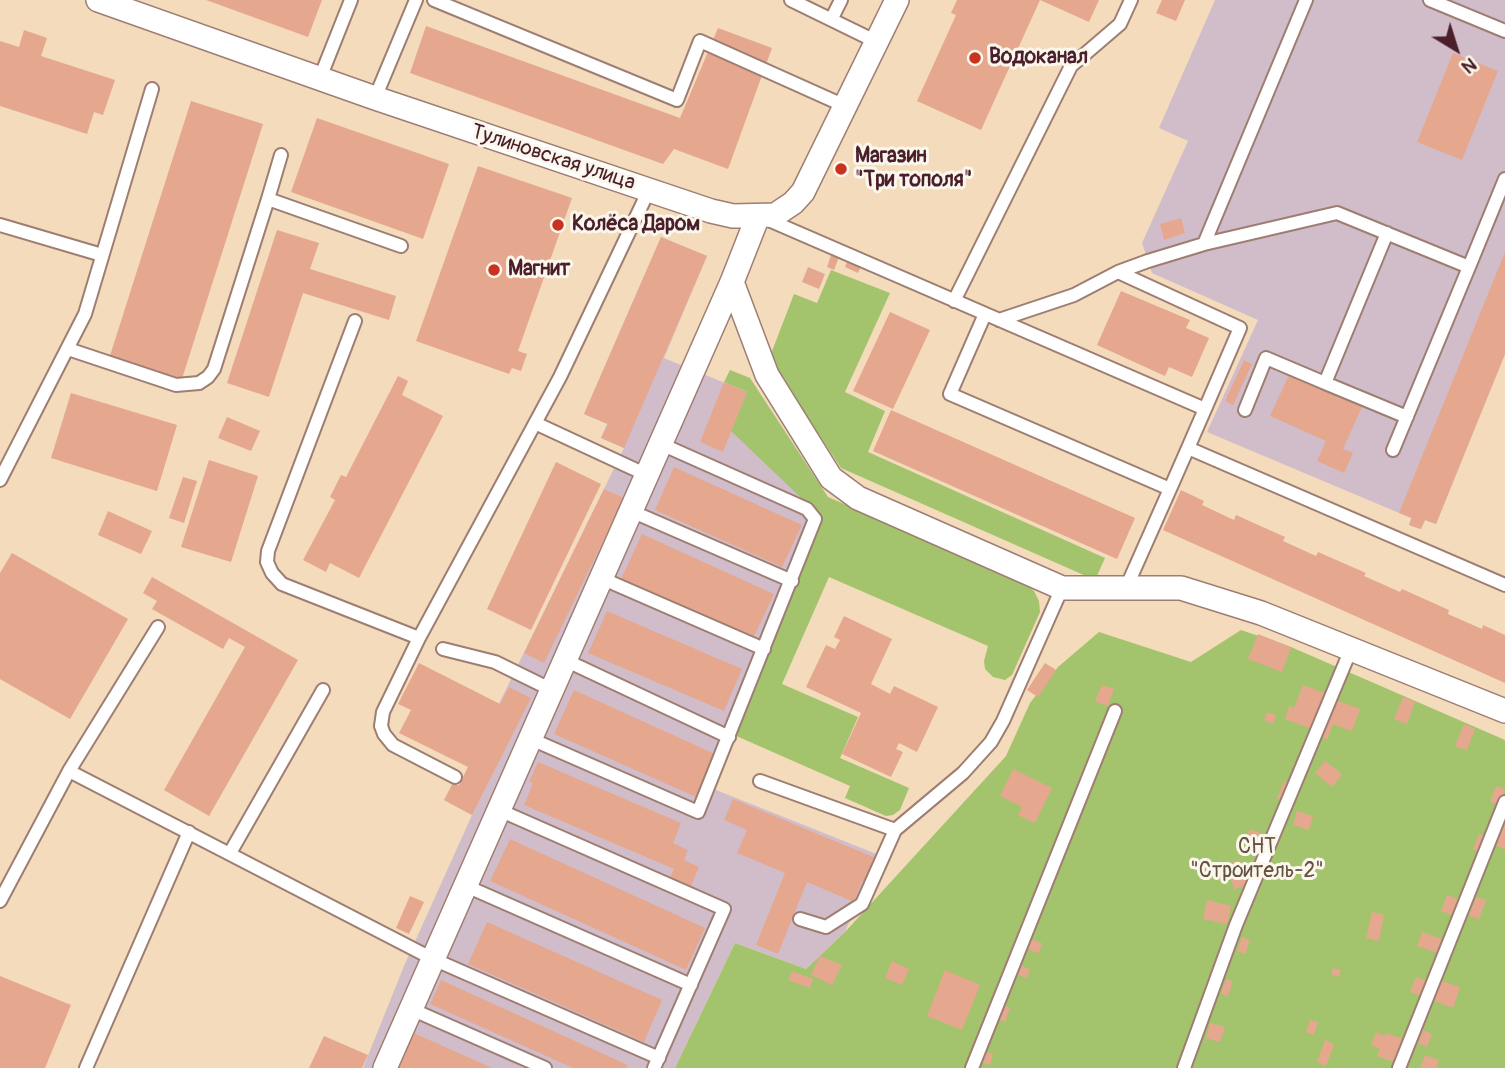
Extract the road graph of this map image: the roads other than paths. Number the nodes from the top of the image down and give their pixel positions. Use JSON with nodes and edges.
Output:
{"nodes":[{"id":1,"x":98,"y":0,"type":"edge"},
{"id":2,"x":351,"y":0,"type":"edge"},
{"id":3,"x":416,"y":0,"type":"edge"},
{"id":4,"x":434,"y":0,"type":"edge"},
{"id":5,"x":791,"y":0,"type":"edge"},
{"id":6,"x":841,"y":0,"type":"edge"},
{"id":7,"x":897,"y":0,"type":"edge"},
{"id":8,"x":1131,"y":0,"type":"edge"},
{"id":9,"x":1306,"y":0,"type":"edge"},
{"id":10,"x":1430,"y":0,"type":"edge"},
{"id":11,"x":832,"y":18,"type":"junction"},
{"id":12,"x":1505,"y":31,"type":"edge"},
{"id":13,"x":877,"y":42,"type":"junction"},
{"id":14,"x":320,"y":78,"type":"junction"},
{"id":15,"x":152,"y":89,"type":"dead end"},
{"id":16,"x":375,"y":98,"type":"junction"},
{"id":17,"x":845,"y":106,"type":"junction"},
{"id":18,"x":281,"y":155,"type":"dead end"},
{"id":19,"x":1505,"y":179,"type":"edge"},
{"id":20,"x":649,"y":190,"type":"junction"},
{"id":21,"x":268,"y":199,"type":"junction"},
{"id":22,"x":758,"y":216,"type":"junction"},
{"id":23,"x":0,"y":225,"type":"edge"},
{"id":24,"x":1387,"y":233,"type":"junction"},
{"id":25,"x":1204,"y":244,"type":"junction"},
{"id":26,"x":401,"y":246,"type":"dead end"},
{"id":27,"x":102,"y":255,"type":"junction"},
{"id":28,"x":1469,"y":267,"type":"junction"},
{"id":29,"x":1118,"y":272,"type":"junction"},
{"id":30,"x":732,"y":282,"type":"junction"},
{"id":31,"x":954,"y":301,"type":"junction"},
{"id":32,"x":985,"y":314,"type":"junction"},
{"id":33,"x":999,"y":320,"type":"junction"},
{"id":34,"x":355,"y":321,"type":"dead end"},
{"id":35,"x":68,"y":349,"type":"junction"},
{"id":36,"x":1325,"y":383,"type":"junction"},
{"id":37,"x":1205,"y":409,"type":"junction"},
{"id":38,"x":1245,"y":410,"type":"dead end"},
{"id":39,"x":1407,"y":417,"type":"junction"},
{"id":40,"x":535,"y":423,"type":"junction"},
{"id":41,"x":661,"y":444,"type":"junction"},
{"id":42,"x":1188,"y":448,"type":"junction"},
{"id":43,"x":1393,"y":450,"type":"dead end"},
{"id":44,"x":647,"y":475,"type":"junction"},
{"id":45,"x":0,"y":480,"type":"edge"},
{"id":46,"x":1170,"y":489,"type":"junction"},
{"id":47,"x":631,"y":511,"type":"junction"},
{"id":48,"x":601,"y":578,"type":"junction"},
{"id":49,"x":792,"y":582,"type":"junction"},
{"id":50,"x":1505,"y":585,"type":"edge"},
{"id":51,"x":1062,"y":588,"type":"junction"},
{"id":52,"x":1126,"y":588,"type":"junction"},
{"id":53,"x":158,"y":626,"type":"dead end"},
{"id":54,"x":419,"y":638,"type":"junction"},
{"id":55,"x":443,"y":649,"type":"dead end"},
{"id":56,"x":764,"y":649,"type":"junction"},
{"id":57,"x":1351,"y":649,"type":"junction"},
{"id":58,"x":565,"y":660,"type":"junction"},
{"id":59,"x":323,"y":690,"type":"dead end"},
{"id":60,"x":552,"y":690,"type":"junction"},
{"id":61,"x":1115,"y":711,"type":"dead end"},
{"id":62,"x":1505,"y":711,"type":"edge"},
{"id":63,"x":729,"y":737,"type":"junction"},
{"id":64,"x":531,"y":738,"type":"junction"},
{"id":65,"x":69,"y":771,"type":"junction"},
{"id":66,"x":455,"y":776,"type":"dead end"},
{"id":67,"x":760,"y":781,"type":"dead end"},
{"id":68,"x":1505,"y":802,"type":"edge"},
{"id":69,"x":499,"y":810,"type":"junction"},
{"id":70,"x":895,"y":830,"type":"junction"},
{"id":71,"x":189,"y":832,"type":"junction"},
{"id":72,"x":230,"y":853,"type":"junction"},
{"id":73,"x":466,"y":886,"type":"junction"},
{"id":74,"x":0,"y":901,"type":"edge"},
{"id":75,"x":800,"y":919,"type":"dead end"},
{"id":76,"x":433,"y":959,"type":"junction"},
{"id":77,"x":691,"y":985,"type":"junction"},
{"id":78,"x":411,"y":1009,"type":"junction"},
{"id":79,"x":657,"y":1063,"type":"edge"},
{"id":80,"x":86,"y":1068,"type":"edge"},
{"id":81,"x":385,"y":1068,"type":"edge"},
{"id":82,"x":545,"y":1068,"type":"edge"},
{"id":83,"x":972,"y":1068,"type":"edge"},
{"id":84,"x":1184,"y":1068,"type":"edge"},
{"id":85,"x":1399,"y":1068,"type":"edge"}],
"edges":[{"from":1,"to":14,"type":"street","name":"Тулиновская улица"},
{"from":2,"to":14,"type":"lane"},
{"from":3,"to":16,"type":"lane"},
{"from":4,"to":17,"type":"lane"},
{"from":5,"to":11,"type":"lane"},
{"from":6,"to":11,"type":"lane"},
{"from":7,"to":13,"type":"street","name":"Тулиновская улица"},
{"from":8,"to":31,"type":"lane"},
{"from":9,"to":25,"type":"lane"},
{"from":10,"to":12,"type":"lane"},
{"from":11,"to":13,"type":"lane"},
{"from":13,"to":17,"type":"street","name":"Тулиновская улица"},
{"from":14,"to":16,"type":"street","name":"Тулиновская улица"},
{"from":15,"to":27,"type":"lane"},
{"from":16,"to":20,"type":"street","name":"Тулиновская улица"},
{"from":17,"to":22,"type":"street","name":"Тулиновская улица"},
{"from":18,"to":21,"type":"lane"},
{"from":19,"to":28,"type":"lane"},
{"from":20,"to":22,"type":"street","name":"Тулиновская улица"},
{"from":20,"to":40,"type":"lane"},
{"from":21,"to":26,"type":"lane"},
{"from":21,"to":35,"type":"lane"},
{"from":22,"to":30,"type":"street"},
{"from":22,"to":31,"type":"lane"},
{"from":23,"to":27,"type":"lane"},
{"from":24,"to":25,"type":"lane"},
{"from":24,"to":28,"type":"lane"},
{"from":24,"to":36,"type":"lane"},
{"from":25,"to":29,"type":"lane"},
{"from":27,"to":35,"type":"lane"},
{"from":28,"to":39,"type":"lane"},
{"from":29,"to":33,"type":"lane"},
{"from":29,"to":37,"type":"lane"},
{"from":30,"to":41,"type":"street"},
{"from":30,"to":51,"type":"street"},
{"from":31,"to":32,"type":"lane"},
{"from":32,"to":33,"type":"lane"},
{"from":32,"to":46,"type":"lane"},
{"from":33,"to":37,"type":"lane"},
{"from":34,"to":54,"type":"lane"},
{"from":35,"to":45,"type":"lane"},
{"from":36,"to":38,"type":"lane"},
{"from":36,"to":39,"type":"lane"},
{"from":37,"to":42,"type":"lane"},
{"from":39,"to":43,"type":"lane"},
{"from":40,"to":44,"type":"lane"},
{"from":40,"to":54,"type":"lane"},
{"from":41,"to":44,"type":"street"},
{"from":41,"to":49,"type":"lane"},
{"from":42,"to":46,"type":"lane"},
{"from":42,"to":50,"type":"lane"},
{"from":44,"to":47,"type":"street"},
{"from":46,"to":52,"type":"lane"},
{"from":47,"to":48,"type":"street"},
{"from":47,"to":49,"type":"lane"},
{"from":48,"to":56,"type":"lane"},
{"from":48,"to":58,"type":"street"},
{"from":49,"to":56,"type":"lane"},
{"from":51,"to":52,"type":"street"},
{"from":51,"to":70,"type":"lane"},
{"from":52,"to":57,"type":"street"},
{"from":53,"to":65,"type":"lane"},
{"from":54,"to":66,"type":"lane"},
{"from":55,"to":60,"type":"lane"},
{"from":56,"to":63,"type":"lane"},
{"from":57,"to":62,"type":"street"},
{"from":57,"to":84,"type":"lane"},
{"from":58,"to":60,"type":"street"},
{"from":58,"to":63,"type":"lane"},
{"from":59,"to":72,"type":"lane"},
{"from":60,"to":64,"type":"street"},
{"from":61,"to":83,"type":"lane"},
{"from":63,"to":64,"type":"lane"},
{"from":64,"to":69,"type":"street"},
{"from":65,"to":71,"type":"lane"},
{"from":65,"to":74,"type":"lane"},
{"from":67,"to":70,"type":"lane"},
{"from":68,"to":85,"type":"lane"},
{"from":69,"to":73,"type":"street"},
{"from":69,"to":77,"type":"lane"},
{"from":70,"to":75,"type":"lane"},
{"from":71,"to":72,"type":"lane"},
{"from":71,"to":80,"type":"lane"},
{"from":72,"to":76,"type":"lane"},
{"from":73,"to":76,"type":"street"},
{"from":73,"to":77,"type":"lane"},
{"from":76,"to":78,"type":"street"},
{"from":76,"to":79,"type":"lane"},
{"from":77,"to":79,"type":"lane"},
{"from":78,"to":81,"type":"street"},
{"from":78,"to":82,"type":"lane"}]}
